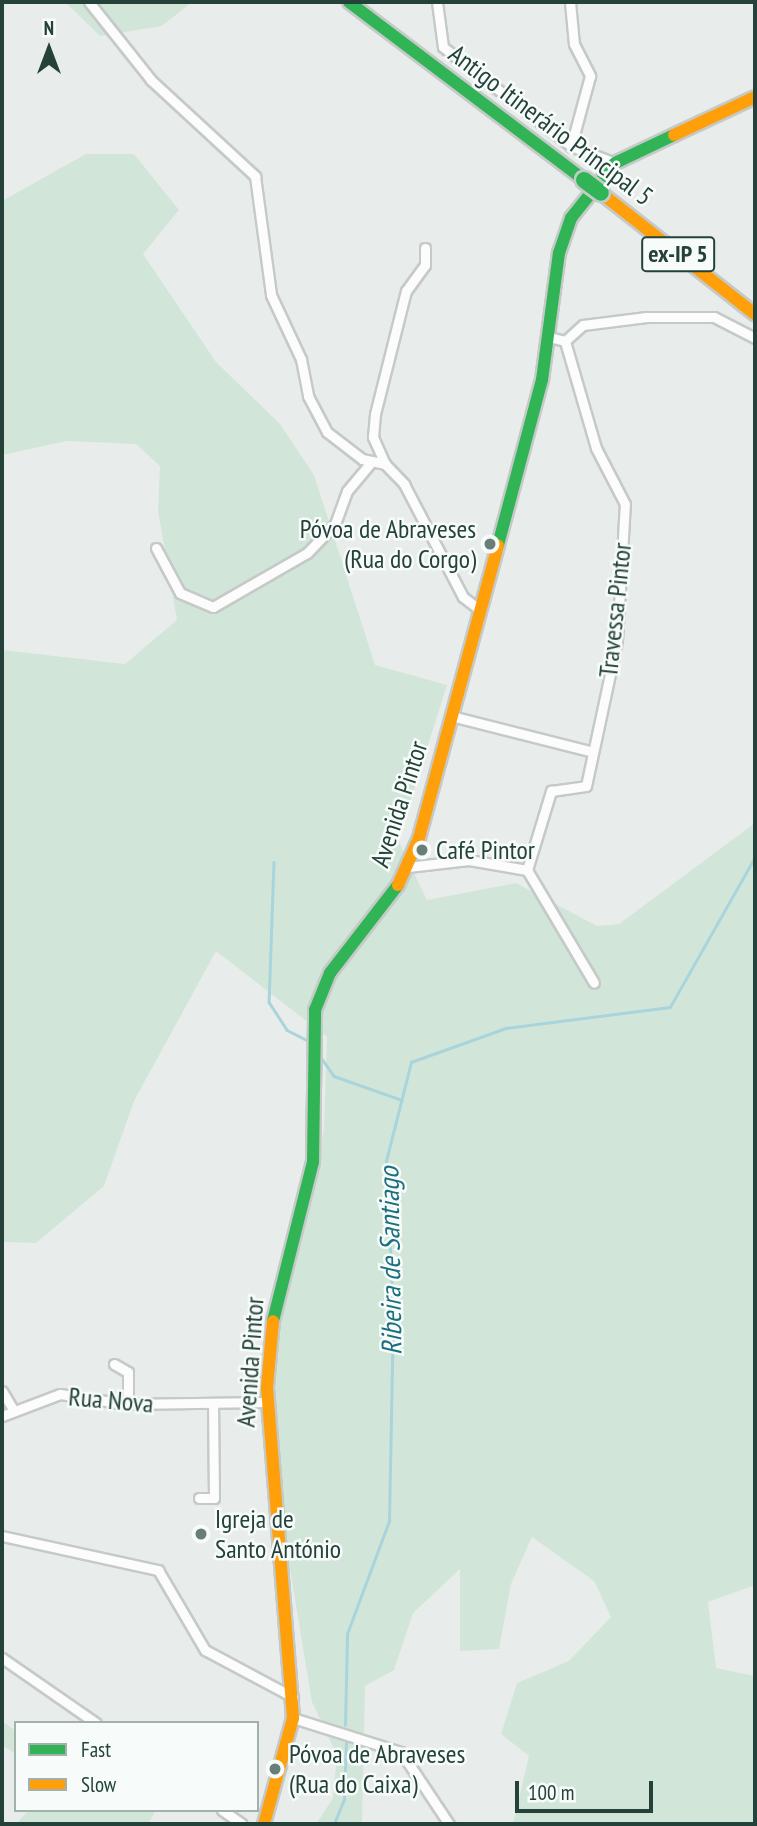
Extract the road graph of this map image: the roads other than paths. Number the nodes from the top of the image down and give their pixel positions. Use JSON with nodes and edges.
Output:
{"nodes":[{"id":1,"x":89,"y":2,"type":"edge"},
{"id":2,"x":349,"y":2,"type":"edge"},
{"id":3,"x":437,"y":2,"type":"edge"},
{"id":4,"x":570,"y":2,"type":"edge"},
{"id":5,"x":755,"y":97,"type":"edge"},
{"id":6,"x":572,"y":146,"type":"junction"},
{"id":7,"x":615,"y":163,"type":"junction"},
{"id":8,"x":425,"y":248,"type":"dead end"},
{"id":9,"x":755,"y":314,"type":"edge"},
{"id":10,"x":755,"y":338,"type":"edge"},
{"id":11,"x":557,"y":339,"type":"junction"},
{"id":12,"x":372,"y":461,"type":"junction"},
{"id":13,"x":385,"y":464,"type":"junction"},
{"id":14,"x":156,"y":548,"type":"dead end"},
{"id":15,"x":479,"y":609,"type":"junction"},
{"id":16,"x":451,"y":716,"type":"junction"},
{"id":17,"x":593,"y":752,"type":"junction"},
{"id":18,"x":408,"y":867,"type":"junction"},
{"id":19,"x":527,"y":870,"type":"junction"},
{"id":20,"x":594,"y":983,"type":"dead end"},
{"id":21,"x":114,"y":1364,"type":"dead end"},
{"id":22,"x":2,"y":1391,"type":"edge"},
{"id":23,"x":267,"y":1402,"type":"junction"},
{"id":24,"x":128,"y":1404,"type":"junction"},
{"id":25,"x":213,"y":1404,"type":"junction"},
{"id":26,"x":13,"y":1409,"type":"junction"},
{"id":27,"x":2,"y":1416,"type":"edge"},
{"id":28,"x":199,"y":1498,"type":"dead end"},
{"id":29,"x":2,"y":1536,"type":"edge"},
{"id":30,"x":2,"y":1658,"type":"edge"},
{"id":31,"x":293,"y":1697,"type":"junction"},
{"id":32,"x":293,"y":1718,"type":"junction"},
{"id":33,"x":93,"y":1721,"type":"edge"},
{"id":34,"x":225,"y":1812,"type":"edge"},
{"id":35,"x":242,"y":1824,"type":"edge"},
{"id":36,"x":264,"y":1824,"type":"edge"},
{"id":37,"x":449,"y":1824,"type":"edge"}],
"edges":[{"from":1,"to":12,"type":"street"},
{"from":2,"to":9,"type":"main road","name":"Antigo Itinerário Principal 5","number":"ex-IP 5","bridge":true},
{"from":3,"to":6,"type":"street"},
{"from":4,"to":6,"type":"street"},
{"from":5,"to":7,"type":"main road","name":"Avenida Pintor"},
{"from":6,"to":7,"type":"street"},
{"from":7,"to":11,"type":"main road","name":"Avenida Pintor"},
{"from":8,"to":13,"type":"street"},
{"from":10,"to":11,"type":"street"},
{"from":11,"to":15,"type":"main road","name":"Avenida Pintor"},
{"from":11,"to":17,"type":"street","name":"Travessa Pintor"},
{"from":12,"to":13,"type":"street"},
{"from":12,"to":14,"type":"street"},
{"from":13,"to":15,"type":"street"},
{"from":15,"to":16,"type":"main road","name":"Avenida Pintor"},
{"from":16,"to":17,"type":"street"},
{"from":16,"to":18,"type":"main road","name":"Avenida Pintor"},
{"from":17,"to":19,"type":"street","name":"Travessa Pintor"},
{"from":18,"to":19,"type":"street"},
{"from":18,"to":23,"type":"main road","name":"Avenida Pintor"},
{"from":19,"to":20,"type":"street"},
{"from":21,"to":24,"type":"street"},
{"from":22,"to":26,"type":"street"},
{"from":23,"to":25,"type":"street","name":"Rua Nova"},
{"from":23,"to":31,"type":"main road","name":"Avenida Pintor"},
{"from":24,"to":25,"type":"street","name":"Rua Nova"},
{"from":24,"to":26,"type":"street","name":"Rua Nova"},
{"from":25,"to":28,"type":"street"},
{"from":26,"to":27,"type":"street","name":"Rua Nova"},
{"from":29,"to":31,"type":"street"},
{"from":30,"to":33,"type":"street"},
{"from":31,"to":32,"type":"main road","name":"Avenida Pintor"},
{"from":32,"to":36,"type":"main road","name":"Avenida Pintor"},
{"from":32,"to":37,"type":"street"},
{"from":34,"to":35,"type":"street"}]}
